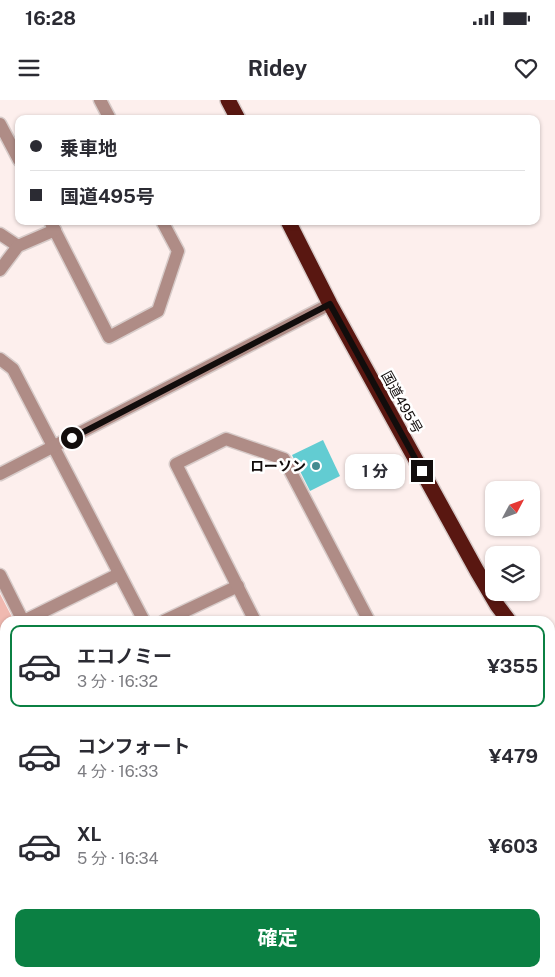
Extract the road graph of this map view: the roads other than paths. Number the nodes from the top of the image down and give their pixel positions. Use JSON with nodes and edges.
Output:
{"nodes":[{"id":1,"x":100,"y":100,"type":"edge"},
{"id":2,"x":228,"y":100,"type":"edge"},
{"id":3,"x":108,"y":115,"type":"edge"},
{"id":4,"x":236,"y":115,"type":"edge"},
{"id":5,"x":0,"y":124,"type":"edge"},
{"id":6,"x":15,"y":152,"type":"edge"},
{"id":7,"x":164,"y":225,"type":"edge"},
{"id":8,"x":290,"y":225,"type":"edge"},
{"id":9,"x":53,"y":226,"type":"edge"},
{"id":10,"x":0,"y":234,"type":"edge"},
{"id":11,"x":18,"y":246,"type":"junction"},
{"id":12,"x":0,"y":270,"type":"edge"},
{"id":13,"x":330,"y":304,"type":"junction"},
{"id":14,"x":0,"y":359,"type":"edge"},
{"id":15,"x":54,"y":446,"type":"junction"},
{"id":16,"x":0,"y":474,"type":"edge"},
{"id":17,"x":119,"y":574,"type":"junction"},
{"id":18,"x":0,"y":575,"type":"edge"},
{"id":19,"x":238,"y":586,"type":"junction"},
{"id":20,"x":21,"y":616,"type":"edge"},
{"id":21,"x":34,"y":616,"type":"edge"},
{"id":22,"x":141,"y":616,"type":"edge"},
{"id":23,"x":175,"y":616,"type":"edge"},
{"id":24,"x":253,"y":616,"type":"edge"},
{"id":25,"x":366,"y":616,"type":"edge"},
{"id":26,"x":505,"y":616,"type":"edge"}],
"edges":[{"from":1,"to":3,"type":"street"},
{"from":2,"to":4,"type":"highway"},
{"from":5,"to":6,"type":"street"},
{"from":7,"to":9,"type":"street"},
{"from":8,"to":13,"type":"highway","name":"国道495号"},
{"from":9,"to":11,"type":"street"},
{"from":10,"to":11,"type":"street"},
{"from":11,"to":12,"type":"street"},
{"from":13,"to":15,"type":"street"},
{"from":13,"to":26,"type":"highway","name":"国道495号"},
{"from":14,"to":15,"type":"street"},
{"from":15,"to":16,"type":"street"},
{"from":15,"to":17,"type":"street"},
{"from":17,"to":21,"type":"street"},
{"from":17,"to":22,"type":"street"},
{"from":18,"to":20,"type":"street"},
{"from":19,"to":23,"type":"street"},
{"from":19,"to":24,"type":"street"},
{"from":19,"to":25,"type":"street"}]}
